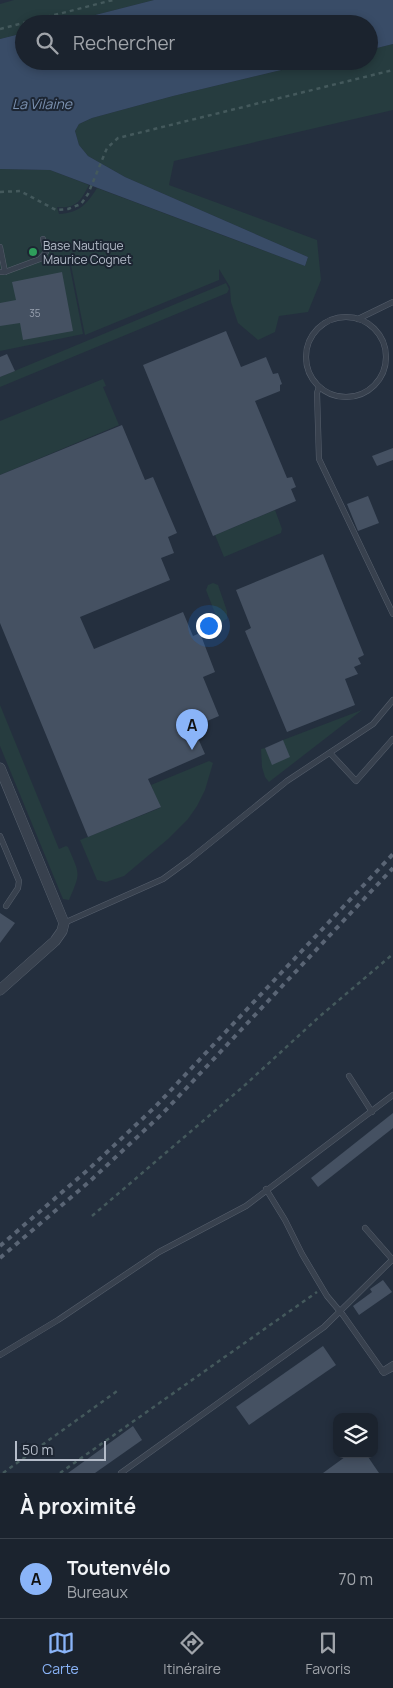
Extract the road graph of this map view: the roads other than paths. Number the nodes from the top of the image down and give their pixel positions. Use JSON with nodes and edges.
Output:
{"nodes":[{"id":1,"x":43,"y":239,"type":"dead end"},
{"id":2,"x":0,"y":247,"type":"edge"},
{"id":3,"x":3,"y":272,"type":"edge"},
{"id":4,"x":393,"y":302,"type":"edge"},
{"id":5,"x":358,"y":319,"type":"junction"},
{"id":6,"x":319,"y":387,"type":"junction"},
{"id":7,"x":393,"y":614,"type":"edge"},
{"id":8,"x":393,"y":700,"type":"edge"},
{"id":9,"x":393,"y":739,"type":"edge"},
{"id":10,"x":330,"y":753,"type":"junction"},
{"id":11,"x":0,"y":768,"type":"edge"},
{"id":12,"x":0,"y":836,"type":"edge"},
{"id":13,"x":6,"y":906,"type":"dead end"},
{"id":14,"x":64,"y":923,"type":"junction"},
{"id":15,"x":0,"y":990,"type":"edge"},
{"id":16,"x":349,"y":1076,"type":"dead end"},
{"id":17,"x":393,"y":1094,"type":"edge"},
{"id":18,"x":372,"y":1112,"type":"junction"},
{"id":19,"x":266,"y":1189,"type":"junction"},
{"id":20,"x":365,"y":1228,"type":"dead end"},
{"id":21,"x":393,"y":1260,"type":"edge"},
{"id":22,"x":340,"y":1311,"type":"junction"},
{"id":23,"x":0,"y":1355,"type":"edge"},
{"id":24,"x":393,"y":1364,"type":"edge"},
{"id":25,"x":393,"y":1368,"type":"edge"},
{"id":26,"x":382,"y":1371,"type":"junction"},
{"id":27,"x":121,"y":1473,"type":"edge"}],
"edges":[{"from":1,"to":3,"type":"lane"},
{"from":2,"to":3,"type":"lane"},
{"from":4,"to":5,"type":"lane"},
{"from":5,"to":6,"type":"lane"},
{"from":5,"to":6,"type":"lane"},
{"from":6,"to":7,"type":"lane"},
{"from":8,"to":10,"type":"lane"},
{"from":9,"to":10,"type":"lane"},
{"from":10,"to":14,"type":"lane"},
{"from":11,"to":14,"type":"street"},
{"from":12,"to":13,"type":"lane"},
{"from":14,"to":15,"type":"street"},
{"from":16,"to":18,"type":"lane"},
{"from":17,"to":18,"type":"lane"},
{"from":18,"to":19,"type":"lane"},
{"from":19,"to":22,"type":"lane"},
{"from":19,"to":23,"type":"lane"},
{"from":20,"to":21,"type":"lane"},
{"from":21,"to":22,"type":"lane"},
{"from":22,"to":26,"type":"lane"},
{"from":22,"to":27,"type":"lane"},
{"from":24,"to":26,"type":"lane"},
{"from":25,"to":26,"type":"lane"}]}
